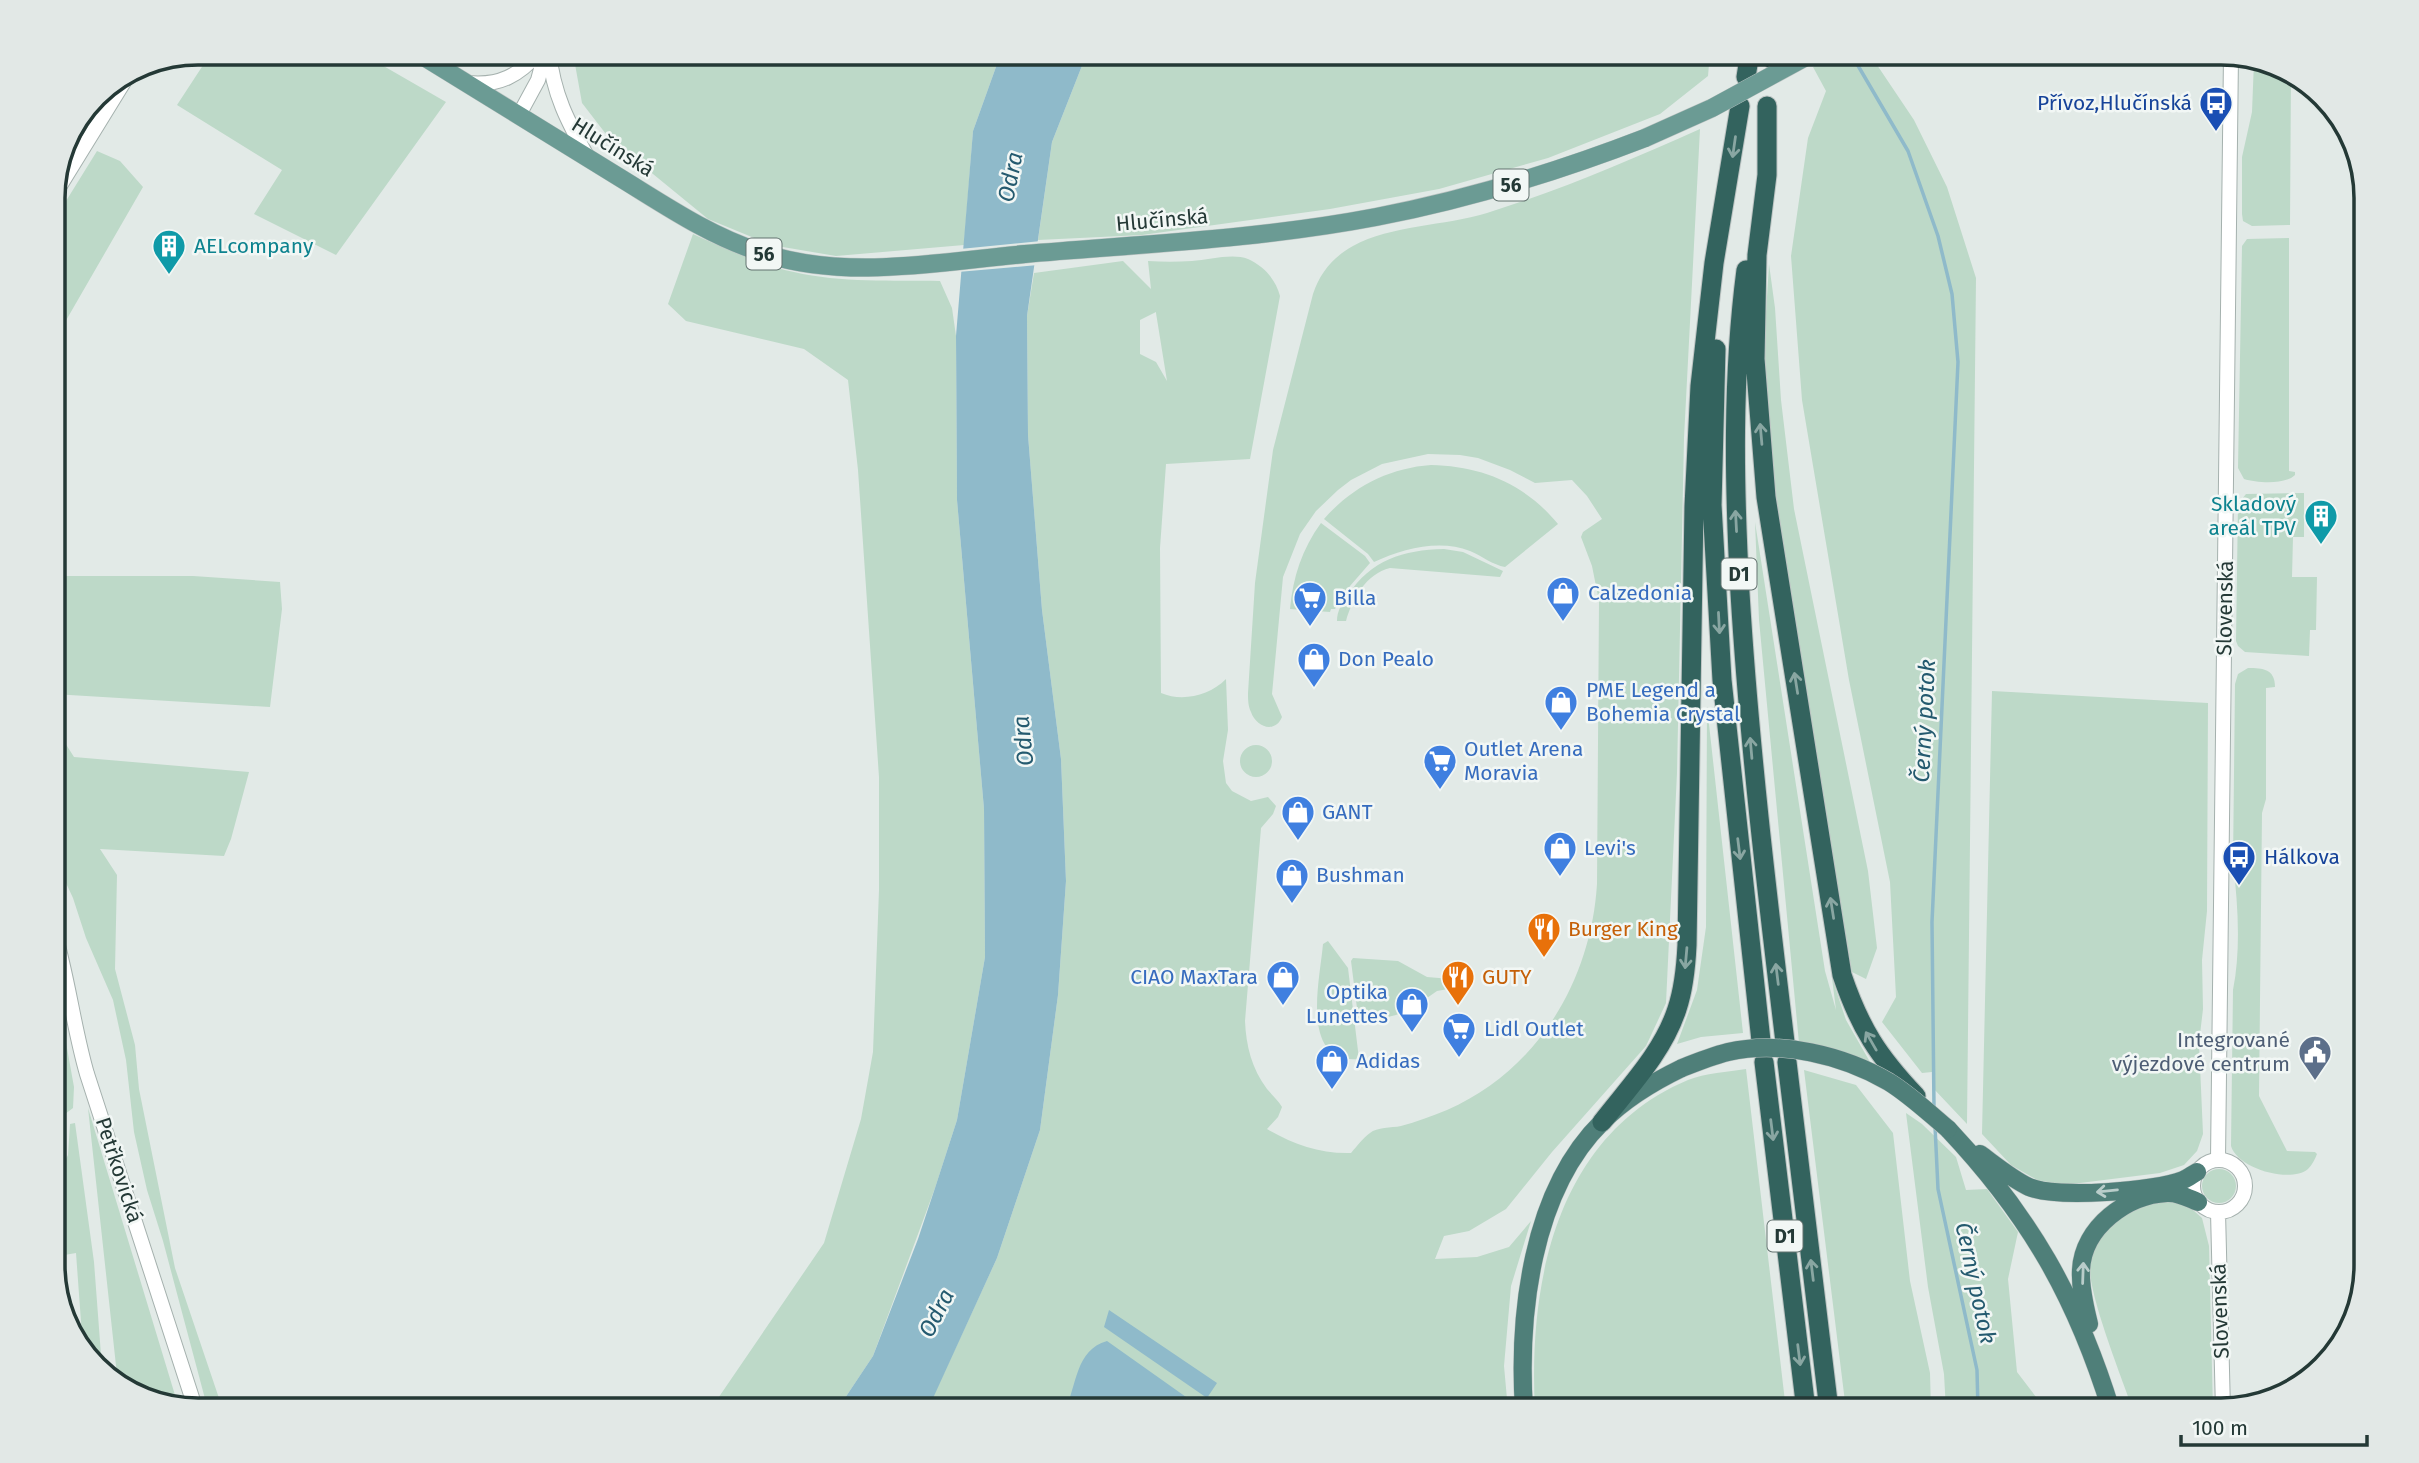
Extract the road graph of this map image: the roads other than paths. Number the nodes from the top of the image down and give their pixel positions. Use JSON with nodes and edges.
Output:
{"nodes":[{"id":1,"x":437,"y":65,"type":"edge"},
{"id":2,"x":527,"y":65,"type":"edge"},
{"id":3,"x":543,"y":65,"type":"edge"},
{"id":4,"x":549,"y":65,"type":"edge"},
{"id":5,"x":1748,"y":65,"type":"edge"},
{"id":6,"x":1791,"y":65,"type":"edge"},
{"id":7,"x":2231,"y":66,"type":"edge"},
{"id":8,"x":1746,"y":77,"type":"dead end"},
{"id":9,"x":465,"y":82,"type":"junction"},
{"id":10,"x":118,"y":92,"type":"edge"},
{"id":11,"x":1740,"y":106,"type":"dead end"},
{"id":12,"x":519,"y":115,"type":"junction"},
{"id":13,"x":589,"y":159,"type":"junction"},
{"id":14,"x":67,"y":174,"type":"edge"},
{"id":15,"x":1728,"y":188,"type":"junction"},
{"id":16,"x":65,"y":970,"type":"edge"},
{"id":17,"x":1761,"y":1041,"type":"dead end"},
{"id":18,"x":1785,"y":1042,"type":"dead end"},
{"id":19,"x":1764,"y":1062,"type":"dead end"},
{"id":20,"x":1787,"y":1062,"type":"dead end"},
{"id":21,"x":1602,"y":1122,"type":"junction"},
{"id":22,"x":1948,"y":1129,"type":"junction"},
{"id":23,"x":2218,"y":1160,"type":"junction"},
{"id":24,"x":1984,"y":1162,"type":"junction"},
{"id":25,"x":2197,"y":1172,"type":"junction"},
{"id":26,"x":2198,"y":1202,"type":"junction"},
{"id":27,"x":2218,"y":1212,"type":"junction"},
{"id":28,"x":2096,"y":1364,"type":"junction"},
{"id":29,"x":191,"y":1398,"type":"edge"},
{"id":30,"x":1524,"y":1398,"type":"edge"},
{"id":31,"x":1805,"y":1398,"type":"edge"},
{"id":32,"x":1828,"y":1398,"type":"edge"},
{"id":33,"x":2107,"y":1398,"type":"edge"},
{"id":34,"x":2113,"y":1398,"type":"edge"},
{"id":35,"x":2223,"y":1398,"type":"edge"}],
"edges":[{"from":1,"to":9,"type":"main road","name":"Hlučínská","number":"56"},
{"from":2,"to":9,"type":"street"},
{"from":3,"to":12,"type":"street"},
{"from":4,"to":13,"type":"street"},
{"from":5,"to":8,"type":"highway"},
{"from":6,"to":13,"type":"main road","name":"Hlučínská","number":"56","bridge":true},
{"from":7,"to":23,"type":"street","name":"Slovenská"},
{"from":9,"to":12,"type":"main road","name":"Hlučínská","number":"56"},
{"from":10,"to":14,"type":"street"},
{"from":11,"to":15,"type":"highway","number":"D1","one_way":true},
{"from":12,"to":13,"type":"main road","name":"Hlučínská","number":"56"},
{"from":15,"to":17,"type":"highway","number":"D1","one_way":true},
{"from":15,"to":21,"type":"highway","number":"D1","one_way":true},
{"from":16,"to":29,"type":"street","name":"Petřkovická"},
{"from":18,"to":22,"type":"highway","number":"D1","bridge":true},
{"from":19,"to":31,"type":"highway","number":"D1","one_way":true},
{"from":32,"to":20,"type":"highway","number":"D1","one_way":true},
{"from":21,"to":22,"type":"highway","bridge":true},
{"from":21,"to":30,"type":"highway"},
{"from":22,"to":24,"type":"highway"},
{"from":23,"to":25,"type":"street"},
{"from":23,"to":27,"type":"street"},
{"from":25,"to":24,"type":"highway","one_way":true},
{"from":24,"to":28,"type":"highway"},
{"from":25,"to":26,"type":"street"},
{"from":26,"to":27,"type":"street"},
{"from":28,"to":26,"type":"highway","one_way":true},
{"from":27,"to":35,"type":"street","name":"Slovenská"},
{"from":28,"to":33,"type":"highway"},
{"from":28,"to":34,"type":"highway"}]}
